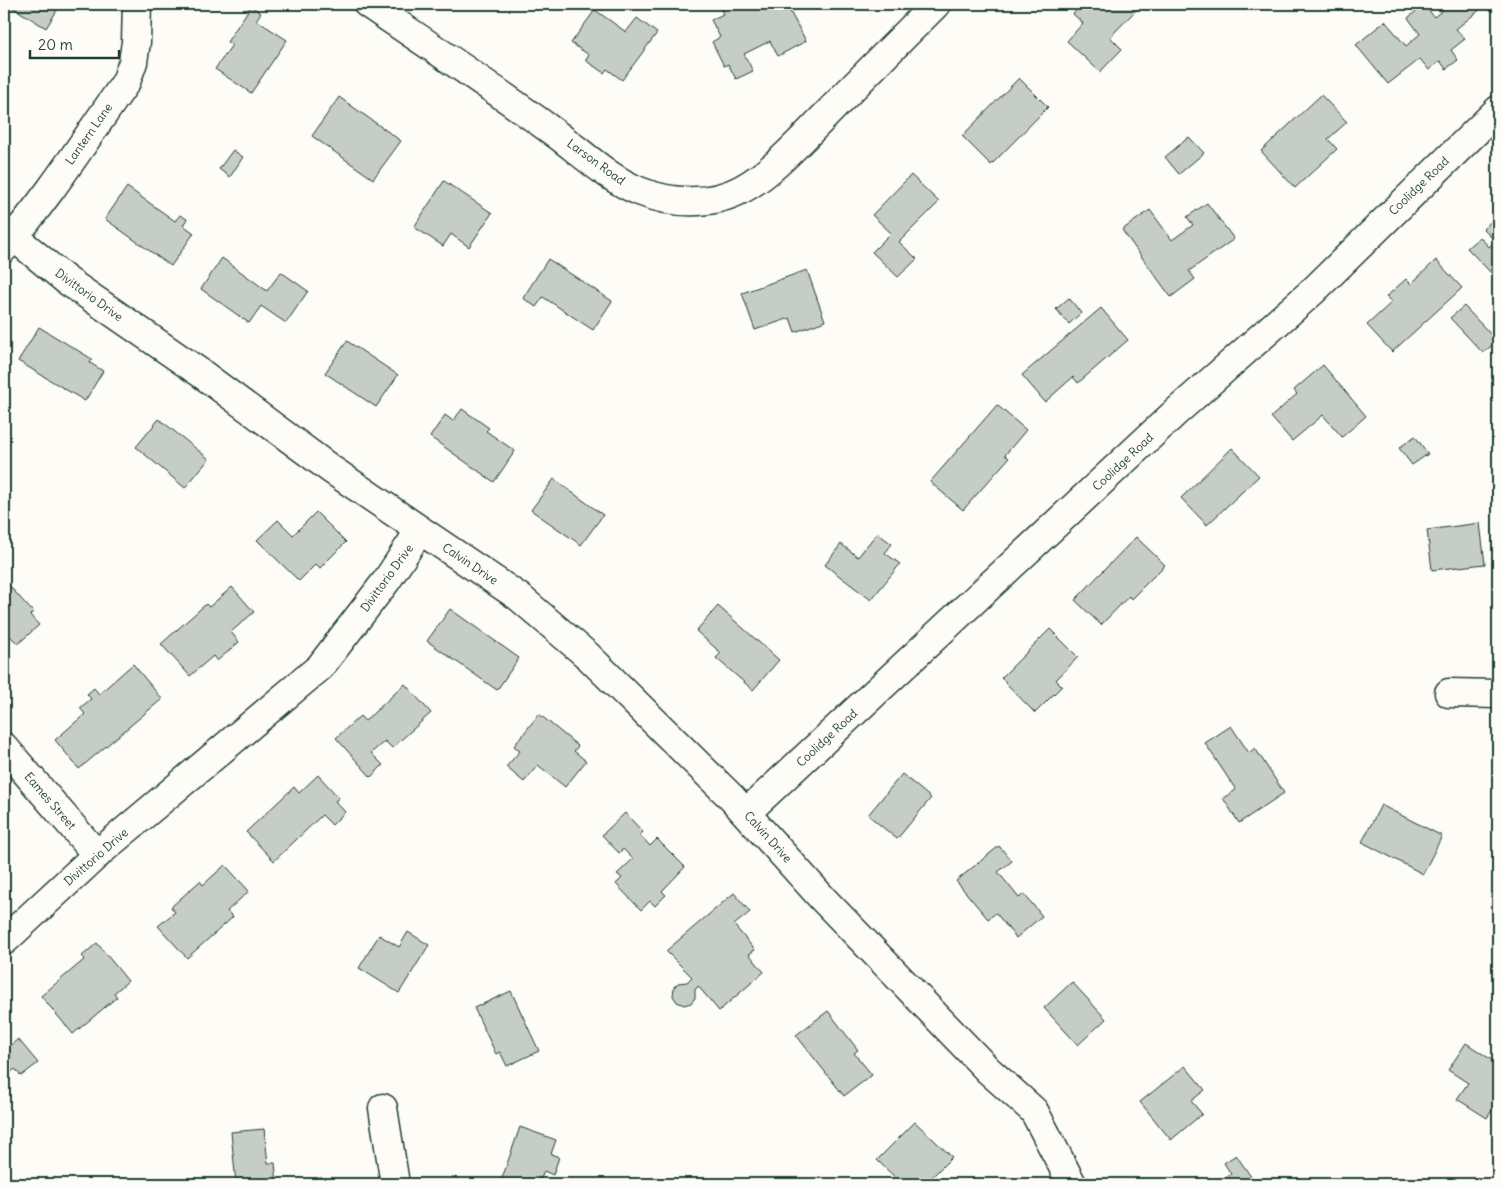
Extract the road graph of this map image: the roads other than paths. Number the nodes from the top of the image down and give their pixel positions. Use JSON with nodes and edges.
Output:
{"nodes":[{"id":1,"x":137,"y":4,"type":"edge"},
{"id":2,"x":368,"y":4,"type":"edge"},
{"id":3,"x":936,"y":4,"type":"edge"},
{"id":4,"x":1498,"y":110,"type":"edge"},
{"id":5,"x":9,"y":243,"type":"edge"},
{"id":6,"x":420,"y":530,"type":"junction"},
{"id":7,"x":1448,"y":693,"type":"dead end"},
{"id":8,"x":1498,"y":694,"type":"edge"},
{"id":9,"x":4,"y":747,"type":"edge"},
{"id":10,"x":746,"y":813,"type":"junction"},
{"id":11,"x":97,"y":855,"type":"junction"},
{"id":12,"x":4,"y":941,"type":"edge"},
{"id":13,"x":383,"y":1108,"type":"dead end"},
{"id":14,"x":395,"y":1184,"type":"edge"},
{"id":15,"x":1072,"y":1184,"type":"edge"}],
"edges":[{"from":1,"to":5,"type":"street","name":"Lantern Lane"},
{"from":2,"to":3,"type":"street","name":"Larson Road"},
{"from":4,"to":10,"type":"street","name":"Coolidge Road"},
{"from":5,"to":6,"type":"street","name":"Divittorio Drive"},
{"from":6,"to":10,"type":"street","name":"Calvin Drive"},
{"from":6,"to":11,"type":"street","name":"Divittorio Drive"},
{"from":7,"to":8,"type":"street"},
{"from":9,"to":11,"type":"street","name":"Eames Street"},
{"from":10,"to":15,"type":"street","name":"Calvin Drive"},
{"from":11,"to":12,"type":"street","name":"Divittorio Drive"},
{"from":13,"to":14,"type":"street"}]}
